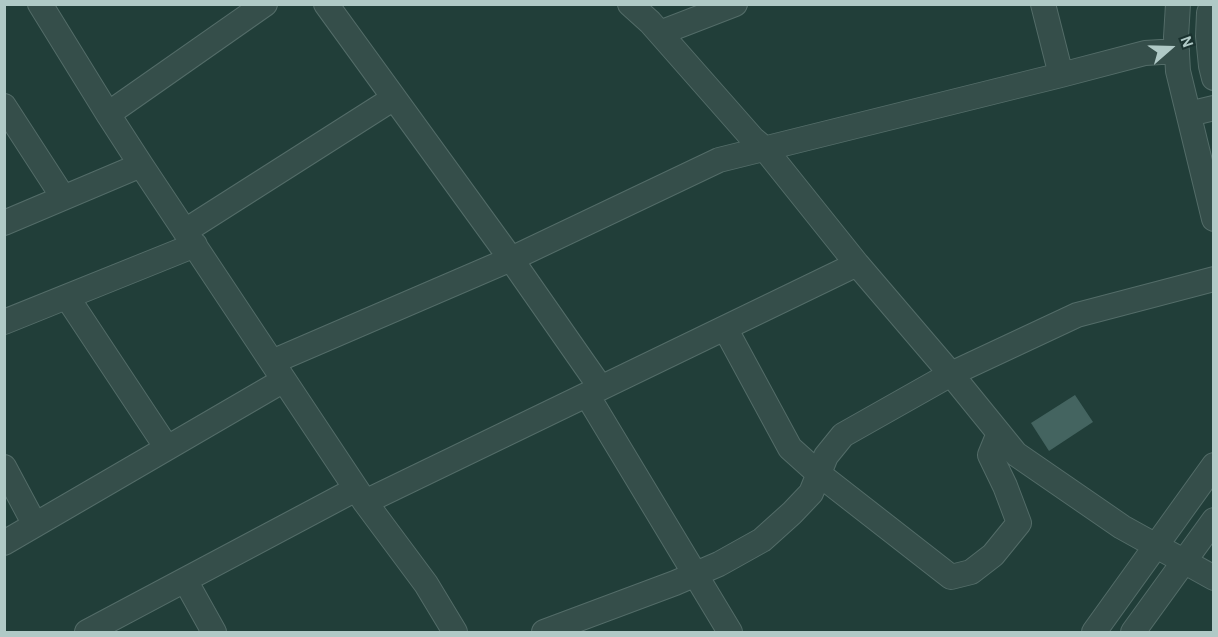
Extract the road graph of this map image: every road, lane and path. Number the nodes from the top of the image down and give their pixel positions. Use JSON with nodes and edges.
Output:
{"nodes":[{"id":1,"x":40,"y":4,"type":"edge"},
{"id":2,"x":326,"y":4,"type":"edge"},
{"id":3,"x":630,"y":4,"type":"edge"},
{"id":4,"x":735,"y":4,"type":"edge"},
{"id":5,"x":1043,"y":4,"type":"edge"},
{"id":6,"x":1178,"y":4,"type":"edge"},
{"id":7,"x":1212,"y":4,"type":"edge"},
{"id":8,"x":257,"y":7,"type":"edge"},
{"id":9,"x":660,"y":33,"type":"junction"},
{"id":10,"x":1177,"y":51,"type":"junction"},
{"id":11,"x":1061,"y":75,"type":"junction"},
{"id":12,"x":1214,"y":78,"type":"edge"},
{"id":13,"x":394,"y":98,"type":"junction"},
{"id":14,"x":4,"y":106,"type":"edge"},
{"id":15,"x":1214,"y":108,"type":"edge"},
{"id":16,"x":108,"y":114,"type":"junction"},
{"id":17,"x":1189,"y":114,"type":"junction"},
{"id":18,"x":765,"y":149,"type":"junction"},
{"id":19,"x":141,"y":165,"type":"junction"},
{"id":20,"x":63,"y":198,"type":"junction"},
{"id":21,"x":1214,"y":219,"type":"edge"},
{"id":22,"x":4,"y":222,"type":"edge"},
{"id":23,"x":190,"y":238,"type":"junction"},
{"id":24,"x":511,"y":259,"type":"junction"},
{"id":25,"x":857,"y":264,"type":"junction"},
{"id":26,"x":1214,"y":279,"type":"edge"},
{"id":27,"x":67,"y":297,"type":"junction"},
{"id":28,"x":4,"y":322,"type":"edge"},
{"id":29,"x":725,"y":328,"type":"junction"},
{"id":30,"x":278,"y":371,"type":"junction"},
{"id":31,"x":951,"y":374,"type":"junction"},
{"id":32,"x":594,"y":392,"type":"junction"},
{"id":33,"x":999,"y":433,"type":"junction"},
{"id":34,"x":167,"y":448,"type":"junction"},
{"id":35,"x":1214,"y":465,"type":"edge"},
{"id":36,"x":4,"y":467,"type":"edge"},
{"id":37,"x":819,"y":474,"type":"junction"},
{"id":38,"x":360,"y":495,"type":"junction"},
{"id":39,"x":1214,"y":520,"type":"edge"},
{"id":40,"x":35,"y":525,"type":"junction"},
{"id":41,"x":4,"y":543,"type":"edge"},
{"id":42,"x":1155,"y":545,"type":"junction"},
{"id":43,"x":1183,"y":561,"type":"junction"},
{"id":44,"x":694,"y":575,"type":"junction"},
{"id":45,"x":1214,"y":578,"type":"edge"},
{"id":46,"x":185,"y":580,"type":"junction"},
{"id":47,"x":88,"y":632,"type":"edge"},
{"id":48,"x":214,"y":633,"type":"edge"},
{"id":49,"x":455,"y":633,"type":"edge"},
{"id":50,"x":544,"y":633,"type":"edge"},
{"id":51,"x":729,"y":633,"type":"edge"},
{"id":52,"x":1094,"y":633,"type":"edge"},
{"id":53,"x":1133,"y":633,"type":"edge"}],
"edges":[{"from":1,"to":16,"type":"street"},
{"from":2,"to":13,"type":"street"},
{"from":3,"to":9,"type":"street"},
{"from":4,"to":9,"type":"street"},
{"from":5,"to":11,"type":"street"},
{"from":6,"to":10,"type":"street"},
{"from":7,"to":12,"type":"street"},
{"from":8,"to":16,"type":"street"},
{"from":9,"to":18,"type":"street"},
{"from":10,"to":11,"type":"street"},
{"from":10,"to":17,"type":"street"},
{"from":11,"to":18,"type":"street"},
{"from":13,"to":23,"type":"street"},
{"from":13,"to":24,"type":"street"},
{"from":14,"to":20,"type":"street"},
{"from":15,"to":17,"type":"street"},
{"from":16,"to":19,"type":"street"},
{"from":17,"to":21,"type":"street"},
{"from":18,"to":24,"type":"street"},
{"from":18,"to":25,"type":"street"},
{"from":19,"to":20,"type":"street"},
{"from":19,"to":23,"type":"street"},
{"from":20,"to":22,"type":"street"},
{"from":23,"to":27,"type":"street"},
{"from":23,"to":30,"type":"street"},
{"from":24,"to":30,"type":"street"},
{"from":24,"to":32,"type":"street"},
{"from":25,"to":29,"type":"street"},
{"from":25,"to":31,"type":"street"},
{"from":26,"to":31,"type":"street"},
{"from":27,"to":28,"type":"street"},
{"from":27,"to":34,"type":"street"},
{"from":29,"to":32,"type":"street"},
{"from":29,"to":37,"type":"street"},
{"from":30,"to":34,"type":"street"},
{"from":30,"to":38,"type":"street"},
{"from":31,"to":33,"type":"street"},
{"from":31,"to":37,"type":"street"},
{"from":32,"to":38,"type":"street"},
{"from":32,"to":44,"type":"street"},
{"from":33,"to":37,"type":"street"},
{"from":33,"to":42,"type":"street"},
{"from":34,"to":40,"type":"street"},
{"from":35,"to":42,"type":"street"},
{"from":36,"to":40,"type":"street"},
{"from":37,"to":44,"type":"street"},
{"from":38,"to":46,"type":"street"},
{"from":38,"to":49,"type":"street"},
{"from":39,"to":43,"type":"street"},
{"from":40,"to":41,"type":"street"},
{"from":42,"to":43,"type":"street"},
{"from":42,"to":52,"type":"street"},
{"from":43,"to":45,"type":"street"},
{"from":43,"to":53,"type":"street"},
{"from":44,"to":50,"type":"street"},
{"from":44,"to":51,"type":"street"},
{"from":46,"to":47,"type":"street"},
{"from":46,"to":48,"type":"street"}]}
